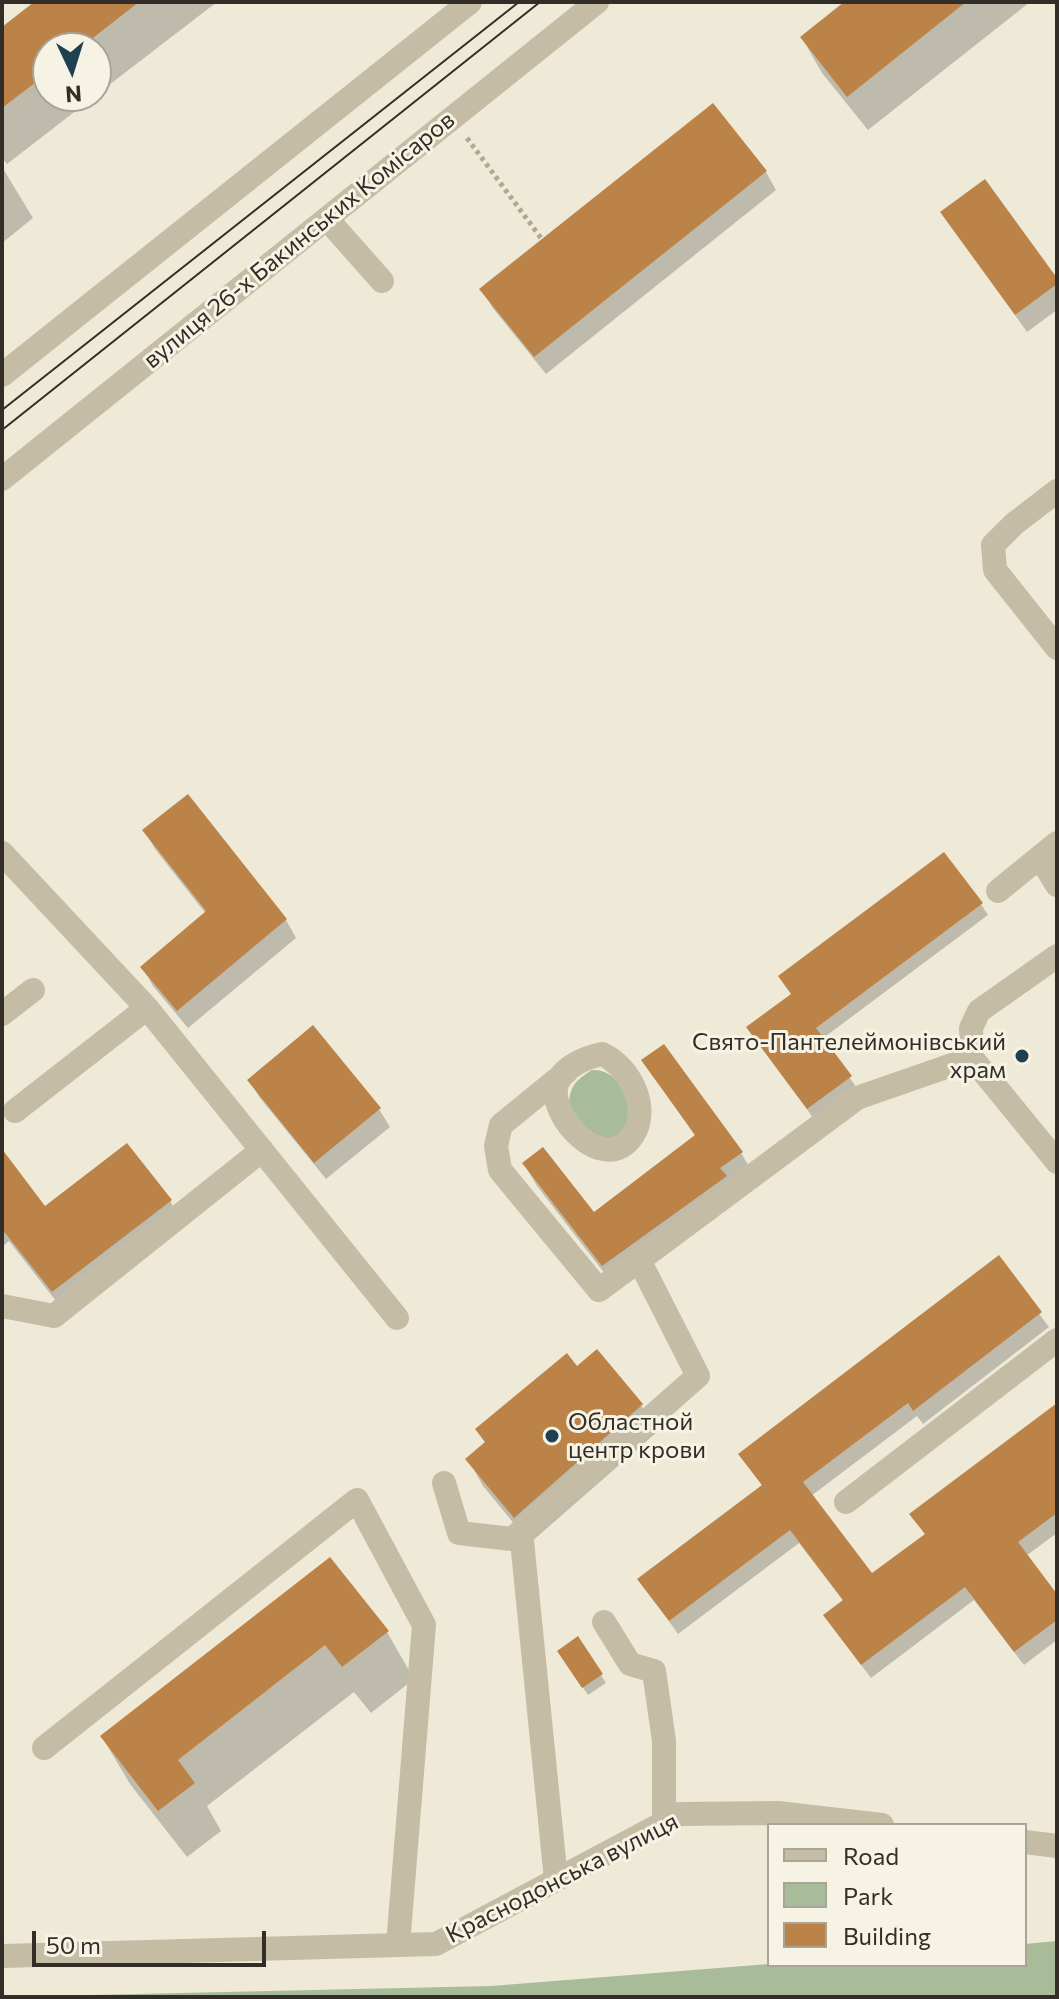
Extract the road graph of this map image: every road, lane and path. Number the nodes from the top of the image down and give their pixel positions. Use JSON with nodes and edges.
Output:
{"nodes":[{"id":1,"x":470,"y":2,"type":"edge"},
{"id":2,"x":597,"y":2,"type":"edge"},
{"id":3,"x":452,"y":117,"type":"junction"},
{"id":4,"x":327,"y":219,"type":"junction"},
{"id":5,"x":541,"y":238,"type":"dead end"},
{"id":6,"x":382,"y":281,"type":"dead end"},
{"id":7,"x":2,"y":375,"type":"edge"},
{"id":8,"x":2,"y":479,"type":"edge"},
{"id":9,"x":1057,"y":491,"type":"edge"},
{"id":10,"x":1057,"y":648,"type":"edge"},
{"id":11,"x":1048,"y":850,"type":"edge"},
{"id":12,"x":2,"y":853,"type":"edge"},
{"id":13,"x":1057,"y":885,"type":"edge"},
{"id":14,"x":998,"y":891,"type":"dead end"},
{"id":15,"x":1057,"y":956,"type":"edge"},
{"id":16,"x":33,"y":990,"type":"dead end"},
{"id":17,"x":147,"y":1008,"type":"junction"},
{"id":18,"x":2,"y":1014,"type":"edge"},
{"id":19,"x":972,"y":1058,"type":"junction"},
{"id":20,"x":566,"y":1072,"type":"dead end"},
{"id":21,"x":15,"y":1111,"type":"dead end"},
{"id":22,"x":262,"y":1150,"type":"junction"},
{"id":23,"x":1057,"y":1162,"type":"edge"},
{"id":24,"x":639,"y":1260,"type":"junction"},
{"id":25,"x":2,"y":1306,"type":"edge"},
{"id":26,"x":397,"y":1318,"type":"dead end"},
{"id":27,"x":1057,"y":1340,"type":"edge"},
{"id":28,"x":444,"y":1483,"type":"dead end"},
{"id":29,"x":846,"y":1502,"type":"dead end"},
{"id":30,"x":521,"y":1531,"type":"junction"},
{"id":31,"x":604,"y":1622,"type":"dead end"},
{"id":32,"x":44,"y":1748,"type":"dead end"},
{"id":33,"x":664,"y":1823,"type":"junction"},
{"id":34,"x":865,"y":1823,"type":"edge"},
{"id":35,"x":1027,"y":1842,"type":"edge"},
{"id":36,"x":1057,"y":1846,"type":"edge"},
{"id":37,"x":556,"y":1880,"type":"junction"},
{"id":38,"x":398,"y":1945,"type":"junction"},
{"id":39,"x":2,"y":1956,"type":"edge"}],
"edges":[{"from":1,"to":7,"type":"street"},
{"from":2,"to":3,"type":"street","name":"вулиця 26-х Бакинських Комісаров"},
{"from":3,"to":4,"type":"street","name":"вулиця 26-х Бакинських Комісаров"},
{"from":3,"to":5,"type":"path"},
{"from":4,"to":6,"type":"street"},
{"from":4,"to":8,"type":"street","name":"вулиця 26-х Бакинських Комісаров"},
{"from":9,"to":10,"type":"street"},
{"from":11,"to":13,"type":"street"},
{"from":11,"to":14,"type":"street"},
{"from":12,"to":17,"type":"street"},
{"from":15,"to":19,"type":"street"},
{"from":16,"to":18,"type":"street"},
{"from":17,"to":21,"type":"street"},
{"from":17,"to":22,"type":"street"},
{"from":19,"to":23,"type":"street"},
{"from":19,"to":24,"type":"street"},
{"from":20,"to":24,"type":"street"},
{"from":22,"to":25,"type":"street"},
{"from":22,"to":26,"type":"street"},
{"from":24,"to":30,"type":"street"},
{"from":27,"to":29,"type":"street"},
{"from":28,"to":30,"type":"street"},
{"from":30,"to":37,"type":"street"},
{"from":31,"to":33,"type":"street"},
{"from":32,"to":38,"type":"street"},
{"from":33,"to":34,"type":"street","name":"Краснодонська вулиця"},
{"from":33,"to":37,"type":"street","name":"Краснодонська вулиця"},
{"from":35,"to":36,"type":"street"},
{"from":37,"to":38,"type":"street","name":"Краснодонська вулиця"},
{"from":38,"to":39,"type":"street","name":"Краснодонська вулиця"}]}
